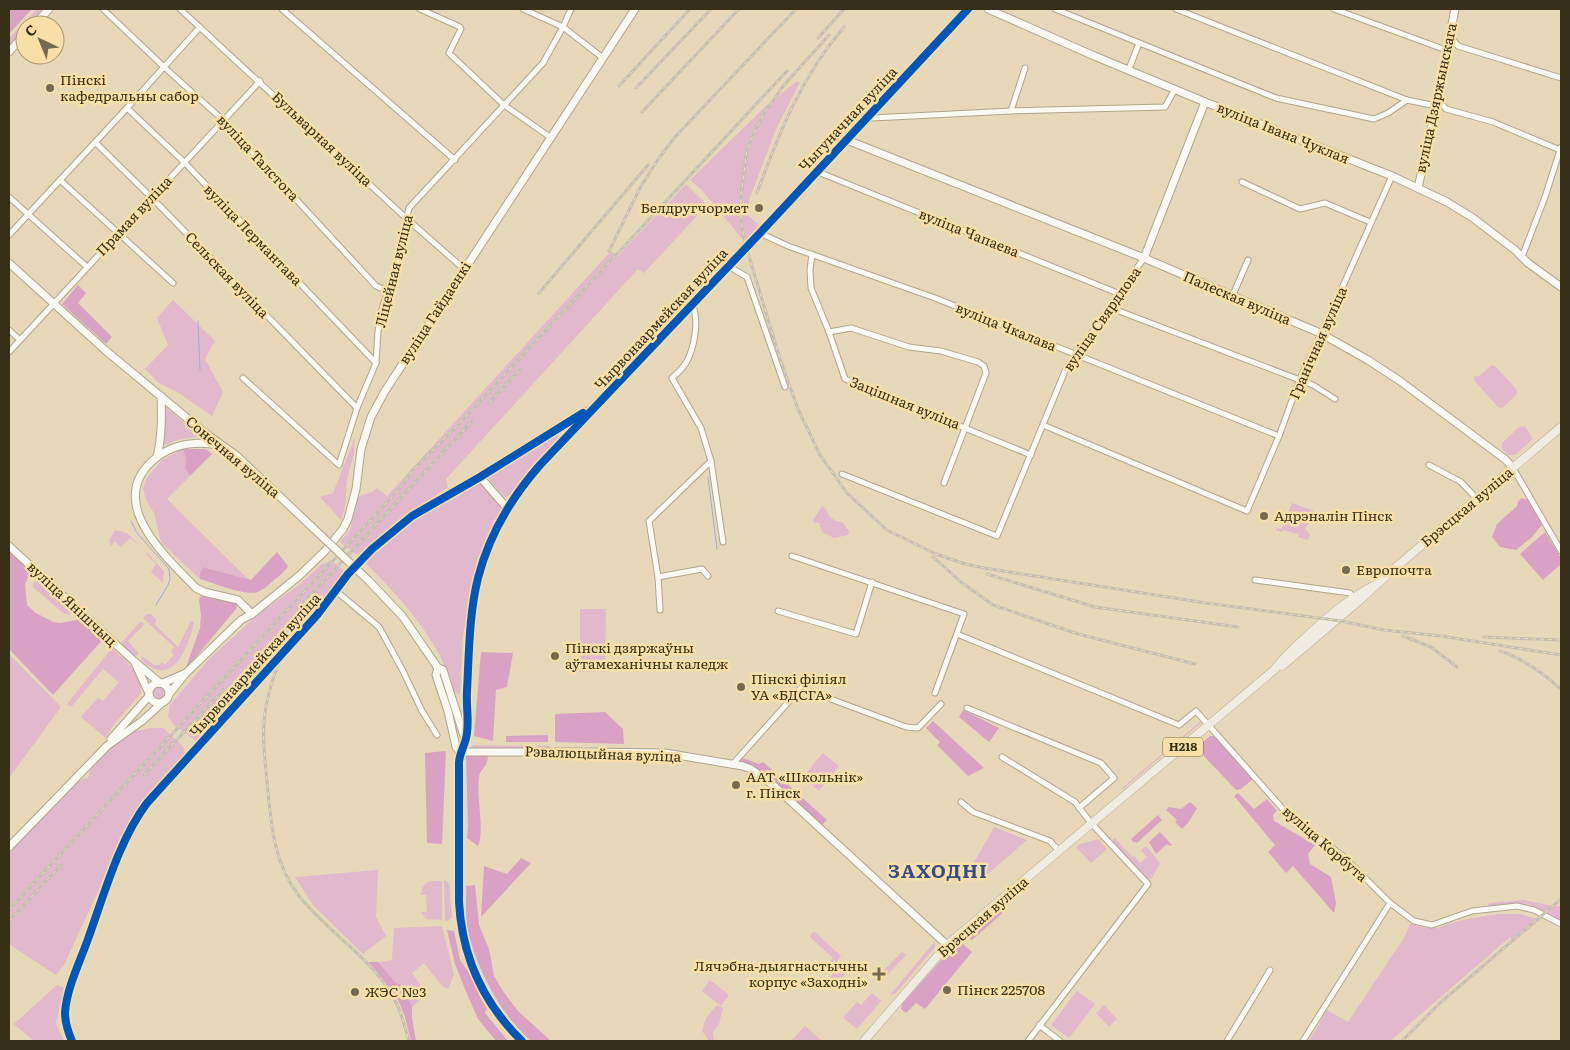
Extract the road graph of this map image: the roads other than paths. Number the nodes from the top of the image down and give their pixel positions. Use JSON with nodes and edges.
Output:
{"nodes":[{"id":1,"x":103,"y":9,"type":"edge"},
{"id":2,"x":180,"y":9,"type":"edge"},
{"id":3,"x":282,"y":9,"type":"edge"},
{"id":4,"x":420,"y":9,"type":"edge"},
{"id":5,"x":523,"y":9,"type":"edge"},
{"id":6,"x":570,"y":9,"type":"edge"},
{"id":7,"x":635,"y":9,"type":"edge"},
{"id":8,"x":968,"y":9,"type":"edge"},
{"id":9,"x":988,"y":9,"type":"edge"},
{"id":10,"x":1056,"y":9,"type":"edge"},
{"id":11,"x":1176,"y":9,"type":"edge"},
{"id":12,"x":1334,"y":9,"type":"edge"},
{"id":13,"x":1455,"y":9,"type":"edge"},
{"id":14,"x":200,"y":27,"type":"junction"},
{"id":15,"x":563,"y":27,"type":"junction"},
{"id":16,"x":1139,"y":43,"type":"junction"},
{"id":17,"x":1447,"y":46,"type":"junction"},
{"id":18,"x":602,"y":58,"type":"junction"},
{"id":19,"x":164,"y":67,"type":"junction"},
{"id":20,"x":1025,"y":68,"type":"dead end"},
{"id":21,"x":1129,"y":69,"type":"junction"},
{"id":22,"x":1561,"y":78,"type":"edge"},
{"id":23,"x":260,"y":81,"type":"junction"},
{"id":24,"x":1175,"y":89,"type":"junction"},
{"id":25,"x":1407,"y":100,"type":"junction"},
{"id":26,"x":1205,"y":102,"type":"junction"},
{"id":27,"x":504,"y":105,"type":"junction"},
{"id":28,"x":1436,"y":106,"type":"junction"},
{"id":29,"x":128,"y":108,"type":"junction"},
{"id":30,"x":1011,"y":111,"type":"junction"},
{"id":31,"x":869,"y":115,"type":"junction"},
{"id":32,"x":223,"y":120,"type":"junction"},
{"id":33,"x":550,"y":138,"type":"junction"},
{"id":34,"x":847,"y":140,"type":"junction"},
{"id":35,"x":96,"y":143,"type":"junction"},
{"id":36,"x":1561,"y":148,"type":"edge"},
{"id":37,"x":455,"y":160,"type":"junction"},
{"id":38,"x":184,"y":162,"type":"junction"},
{"id":39,"x":818,"y":170,"type":"junction"},
{"id":40,"x":1392,"y":176,"type":"junction"},
{"id":41,"x":60,"y":180,"type":"junction"},
{"id":42,"x":1242,"y":182,"type":"dead end"},
{"id":43,"x":1418,"y":188,"type":"junction"},
{"id":44,"x":9,"y":197,"type":"edge"},
{"id":45,"x":151,"y":197,"type":"junction"},
{"id":46,"x":29,"y":216,"type":"junction"},
{"id":47,"x":407,"y":219,"type":"junction"},
{"id":48,"x":1370,"y":222,"type":"junction"},
{"id":49,"x":119,"y":233,"type":"junction"},
{"id":50,"x":760,"y":233,"type":"junction"},
{"id":51,"x":9,"y":235,"type":"edge"},
{"id":52,"x":746,"y":247,"type":"joint"},
{"id":53,"x":812,"y":254,"type":"junction"},
{"id":54,"x":1522,"y":257,"type":"junction"},
{"id":55,"x":1144,"y":258,"type":"junction"},
{"id":56,"x":1248,"y":260,"type":"dead end"},
{"id":57,"x":9,"y":263,"type":"edge"},
{"id":58,"x":729,"y":265,"type":"junction"},
{"id":59,"x":87,"y":267,"type":"junction"},
{"id":60,"x":464,"y":269,"type":"junction"},
{"id":61,"x":173,"y":283,"type":"dead end"},
{"id":62,"x":1561,"y":287,"type":"edge"},
{"id":63,"x":387,"y":290,"type":"junction"},
{"id":64,"x":1120,"y":294,"type":"junction"},
{"id":65,"x":1232,"y":297,"type":"junction"},
{"id":66,"x":54,"y":304,"type":"junction"},
{"id":67,"x":692,"y":305,"type":"junction"},
{"id":68,"x":1110,"y":308,"type":"junction"},
{"id":69,"x":9,"y":330,"type":"edge"},
{"id":70,"x":829,"y":332,"type":"junction"},
{"id":71,"x":1320,"y":334,"type":"junction"},
{"id":72,"x":20,"y":340,"type":"junction"},
{"id":73,"x":9,"y":352,"type":"edge"},
{"id":74,"x":1076,"y":356,"type":"junction"},
{"id":75,"x":376,"y":363,"type":"junction"},
{"id":76,"x":243,"y":378,"type":"dead end"},
{"id":77,"x":1299,"y":381,"type":"junction"},
{"id":78,"x":785,"y":387,"type":"dead end"},
{"id":79,"x":161,"y":396,"type":"junction"},
{"id":80,"x":1335,"y":400,"type":"dead end"},
{"id":81,"x":595,"y":407,"type":"junction"},
{"id":82,"x":357,"y":408,"type":"junction"},
{"id":83,"x":1043,"y":425,"type":"junction"},
{"id":84,"x":966,"y":427,"type":"junction"},
{"id":85,"x":1561,"y":427,"type":"edge"},
{"id":86,"x":556,"y":430,"type":"junction"},
{"id":87,"x":1279,"y":436,"type":"junction"},
{"id":88,"x":565,"y":439,"type":"junction"},
{"id":89,"x":222,"y":446,"type":"junction"},
{"id":90,"x":1031,"y":455,"type":"junction"},
{"id":91,"x":157,"y":457,"type":"junction"},
{"id":92,"x":711,"y":461,"type":"junction"},
{"id":93,"x":1429,"y":465,"type":"dead end"},
{"id":94,"x":1513,"y":468,"type":"junction"},
{"id":95,"x":842,"y":474,"type":"dead end"},
{"id":96,"x":480,"y":477,"type":"junction"},
{"id":97,"x":944,"y":483,"type":"dead end"},
{"id":98,"x":1476,"y":498,"type":"junction"},
{"id":99,"x":507,"y":508,"type":"junction"},
{"id":100,"x":723,"y":542,"type":"dead end"},
{"id":101,"x":9,"y":546,"type":"edge"},
{"id":102,"x":1561,"y":551,"type":"edge"},
{"id":103,"x":792,"y":556,"type":"dead end"},
{"id":104,"x":708,"y":576,"type":"dead end"},
{"id":105,"x":658,"y":577,"type":"junction"},
{"id":106,"x":1256,"y":580,"type":"dead end"},
{"id":107,"x":872,"y":582,"type":"junction"},
{"id":108,"x":1373,"y":586,"type":"junction"},
{"id":109,"x":336,"y":591,"type":"junction"},
{"id":110,"x":1353,"y":598,"type":"junction"},
{"id":111,"x":660,"y":610,"type":"dead end"},
{"id":112,"x":778,"y":611,"type":"dead end"},
{"id":113,"x":252,"y":614,"type":"junction"},
{"id":114,"x":958,"y":634,"type":"junction"},
{"id":115,"x":135,"y":662,"type":"junction"},
{"id":116,"x":438,"y":668,"type":"junction"},
{"id":117,"x":1274,"y":670,"type":"junction"},
{"id":118,"x":186,"y":672,"type":"junction"},
{"id":119,"x":162,"y":683,"type":"junction"},
{"id":120,"x":935,"y":693,"type":"dead end"},
{"id":121,"x":148,"y":694,"type":"junction"},
{"id":122,"x":169,"y":694,"type":"junction"},
{"id":123,"x":466,"y":698,"type":"junction"},
{"id":124,"x":164,"y":701,"type":"junction"},
{"id":125,"x":454,"y":703,"type":"junction"},
{"id":126,"x":941,"y":704,"type":"dead end"},
{"id":127,"x":967,"y":708,"type":"dead end"},
{"id":128,"x":1209,"y":725,"type":"junction"},
{"id":129,"x":438,"y":735,"type":"dead end"},
{"id":130,"x":465,"y":742,"type":"junction"},
{"id":131,"x":106,"y":746,"type":"junction"},
{"id":132,"x":460,"y":752,"type":"junction"},
{"id":133,"x":1002,"y":757,"type":"dead end"},
{"id":134,"x":732,"y":765,"type":"junction"},
{"id":135,"x":961,"y":802,"type":"dead end"},
{"id":136,"x":1079,"y":808,"type":"junction"},
{"id":137,"x":1091,"y":823,"type":"junction"},
{"id":138,"x":9,"y":847,"type":"edge"},
{"id":139,"x":1059,"y":850,"type":"junction"},
{"id":140,"x":1390,"y":903,"type":"junction"},
{"id":141,"x":1561,"y":924,"type":"edge"},
{"id":142,"x":947,"y":945,"type":"junction"},
{"id":143,"x":1270,"y":970,"type":"dead end"},
{"id":144,"x":1039,"y":1025,"type":"junction"},
{"id":145,"x":72,"y":1041,"type":"edge"},
{"id":146,"x":522,"y":1041,"type":"edge"},
{"id":147,"x":864,"y":1041,"type":"edge"},
{"id":148,"x":1028,"y":1041,"type":"edge"},
{"id":149,"x":1060,"y":1041,"type":"edge"},
{"id":150,"x":1227,"y":1041,"type":"edge"},
{"id":151,"x":1303,"y":1041,"type":"edge"}],
"edges":[{"from":1,"to":19,"type":"street","name":"вуліца Талстога"},
{"from":2,"to":14,"type":"street","name":"Бульварная вуліца"},
{"from":3,"to":37,"type":"street"},
{"from":4,"to":27,"type":"street"},
{"from":5,"to":15,"type":"street"},
{"from":6,"to":15,"type":"street","name":"Ліцейная вуліца"},
{"from":7,"to":18,"type":"street","name":"вуліца Гайдаенкі"},
{"from":8,"to":31,"type":"street","name":"Чыгуначная вуліца"},
{"from":9,"to":21,"type":"street","name":"вуліца Івана Чуклая"},
{"from":10,"to":16,"type":"street"},
{"from":11,"to":25,"type":"street"},
{"from":12,"to":17,"type":"street"},
{"from":13,"to":17,"type":"street","name":"вуліца Дзяржынскага"},
{"from":14,"to":19,"type":"street"},
{"from":14,"to":23,"type":"street","name":"Бульварная вуліца"},
{"from":15,"to":18,"type":"street"},
{"from":15,"to":27,"type":"street","name":"Ліцейная вуліца"},
{"from":16,"to":21,"type":"street"},
{"from":16,"to":25,"type":"street"},
{"from":17,"to":22,"type":"street"},
{"from":17,"to":28,"type":"street","name":"вуліца Дзяржынскага"},
{"from":18,"to":33,"type":"street","name":"вуліца Гайдаенкі"},
{"from":19,"to":29,"type":"street"},
{"from":19,"to":32,"type":"street","name":"вуліца Талстога"},
{"from":20,"to":30,"type":"street"},
{"from":21,"to":24,"type":"street","name":"вуліца Івана Чуклая"},
{"from":23,"to":32,"type":"street","name":"Прамая вуліца"},
{"from":23,"to":47,"type":"street","name":"Бульварная вуліца"},
{"from":24,"to":26,"type":"street","name":"вуліца Івана Чуклая"},
{"from":24,"to":30,"type":"street"},
{"from":25,"to":28,"type":"street"},
{"from":26,"to":40,"type":"street","name":"вуліца Івана Чуклая"},
{"from":26,"to":55,"type":"street","name":"вуліца Свярдлова"},
{"from":27,"to":33,"type":"street"},
{"from":27,"to":37,"type":"street","name":"Ліцейная вуліца"},
{"from":28,"to":36,"type":"street"},
{"from":28,"to":43,"type":"street","name":"вуліца Дзяржынскага"},
{"from":29,"to":35,"type":"street"},
{"from":29,"to":38,"type":"street","name":"вуліца Лермантава"},
{"from":30,"to":31,"type":"street"},
{"from":31,"to":34,"type":"street","name":"Чыгуначная вуліца"},
{"from":32,"to":38,"type":"street","name":"Прамая вуліца"},
{"from":32,"to":63,"type":"street","name":"вуліца Талстога"},
{"from":33,"to":60,"type":"street","name":"вуліца Гайдаенкі"},
{"from":34,"to":39,"type":"street","name":"Чыгуначная вуліца"},
{"from":34,"to":55,"type":"street","name":"Палеская вуліца"},
{"from":35,"to":41,"type":"street"},
{"from":35,"to":45,"type":"street","name":"Сельская вуліца"},
{"from":36,"to":54,"type":"street"},
{"from":37,"to":47,"type":"street","name":"Ліцейная вуліца"},
{"from":38,"to":45,"type":"street","name":"Прамая вуліца"},
{"from":38,"to":75,"type":"street","name":"вуліца Лермантава"},
{"from":39,"to":50,"type":"street","name":"Чыгуначная вуліца"},
{"from":39,"to":64,"type":"street","name":"вуліца Чапаева"},
{"from":40,"to":43,"type":"street","name":"вуліца Івана Чуклая"},
{"from":40,"to":48,"type":"street","name":"Гранічная вуліца"},
{"from":41,"to":46,"type":"street"},
{"from":41,"to":49,"type":"street"},
{"from":42,"to":48,"type":"street"},
{"from":43,"to":54,"type":"street","name":"вуліца Івана Чуклая"},
{"from":44,"to":46,"type":"street"},
{"from":45,"to":49,"type":"street","name":"Прамая вуліца"},
{"from":45,"to":82,"type":"street","name":"Сельская вуліца"},
{"from":46,"to":51,"type":"street"},
{"from":46,"to":59,"type":"street"},
{"from":47,"to":60,"type":"street","name":"Бульварная вуліца"},
{"from":47,"to":63,"type":"street","name":"Ліцейная вуліца"},
{"from":48,"to":71,"type":"street","name":"Гранічная вуліца"},
{"from":49,"to":59,"type":"street","name":"Прамая вуліца"},
{"from":49,"to":61,"type":"street"},
{"from":50,"to":52,"type":"street","name":"Чыгуначная вуліца"},
{"from":50,"to":53,"type":"street","name":"вуліца Чкалава"},
{"from":52,"to":58,"type":"street","name":"Чырвонаармейская вуліца"},
{"from":53,"to":70,"type":"street","name":"Зацішная вуліца"},
{"from":53,"to":74,"type":"street","name":"вуліца Чкалава"},
{"from":54,"to":62,"type":"street","name":"вуліца Івана Чуклая"},
{"from":55,"to":64,"type":"street","name":"вуліца Свярдлова"},
{"from":55,"to":65,"type":"street","name":"Палеская вуліца"},
{"from":56,"to":65,"type":"street"},
{"from":57,"to":66,"type":"street","name":"Сонечная вуліца"},
{"from":58,"to":67,"type":"street","name":"Чырвонаармейская вуліца"},
{"from":58,"to":78,"type":"street"},
{"from":59,"to":66,"type":"street","name":"Прамая вуліца"},
{"from":60,"to":113,"type":"street","name":"вуліца Гайдаенкі"},
{"from":63,"to":75,"type":"street","name":"Ліцейная вуліца"},
{"from":64,"to":68,"type":"street","name":"вуліца Свярдлова"},
{"from":65,"to":71,"type":"street","name":"Палеская вуліца"},
{"from":66,"to":72,"type":"street","name":"Прамая вуліца"},
{"from":66,"to":79,"type":"street","name":"Сонечная вуліца"},
{"from":67,"to":81,"type":"street","name":"Чырвонаармейская вуліца"},
{"from":67,"to":92,"type":"street"},
{"from":68,"to":74,"type":"street","name":"вуліца Свярдлова"},
{"from":68,"to":77,"type":"street"},
{"from":69,"to":72,"type":"street"},
{"from":70,"to":84,"type":"street","name":"Зацішная вуліца"},
{"from":70,"to":84,"type":"street"},
{"from":71,"to":77,"type":"street","name":"Гранічная вуліца"},
{"from":71,"to":94,"type":"street","name":"Палеская вуліца"},
{"from":72,"to":73,"type":"street","name":"Прамая вуліца"},
{"from":74,"to":83,"type":"street","name":"вуліца Свярдлова"},
{"from":74,"to":87,"type":"street","name":"вуліца Чкалава"},
{"from":75,"to":82,"type":"street","name":"Ліцейная вуліца"},
{"from":76,"to":82,"type":"street","name":"Ліцейная вуліца"},
{"from":77,"to":80,"type":"street"},
{"from":77,"to":87,"type":"street","name":"Гранічная вуліца"},
{"from":79,"to":89,"type":"street","name":"Сонечная вуліца"},
{"from":79,"to":91,"type":"street"},
{"from":81,"to":86,"type":"street","name":"Чырвонаармейская вуліца"},
{"from":81,"to":88,"type":"street","name":"Чырвонаармейская вуліца"},
{"from":83,"to":87,"type":"street","name":"Гранічная вуліца"},
{"from":83,"to":90,"type":"street","name":"вуліца Свярдлова"},
{"from":84,"to":90,"type":"street","name":"Зацішная вуліца"},
{"from":84,"to":97,"type":"street"},
{"from":85,"to":94,"type":"main road","name":"Брэсцкая вуліца","number":"Н218"},
{"from":86,"to":88,"type":"street"},
{"from":86,"to":96,"type":"street","name":"Чырвонаармейская вуліца"},
{"from":88,"to":99,"type":"street","name":"Чырвонаармейская вуліца"},
{"from":89,"to":91,"type":"street"},
{"from":89,"to":116,"type":"street","name":"Сонечная вуліца","bridge":true},
{"from":90,"to":95,"type":"street","name":"вуліца Свярдлова"},
{"from":91,"to":113,"type":"street"},
{"from":92,"to":100,"type":"street"},
{"from":92,"to":105,"type":"street"},
{"from":93,"to":98,"type":"street"},
{"from":94,"to":98,"type":"main road","name":"Брэсцкая вуліца","number":"Н218"},
{"from":94,"to":102,"type":"street","name":"Палеская вуліца"},
{"from":96,"to":99,"type":"street"},
{"from":96,"to":109,"type":"street","name":"Чырвонаармейская вуліца"},
{"from":98,"to":108,"type":"main road","name":"Брэсцкая вуліца","number":"Н218"},
{"from":99,"to":123,"type":"street","name":"Чырвонаармейская вуліца"},
{"from":101,"to":115,"type":"street","name":"вуліца Янішчыц"},
{"from":103,"to":107,"type":"street"},
{"from":104,"to":105,"type":"street"},
{"from":105,"to":111,"type":"street"},
{"from":106,"to":110,"type":"street"},
{"from":107,"to":112,"type":"street"},
{"from":107,"to":114,"type":"street"},
{"from":108,"to":110,"type":"main road","name":"Брэсцкая вуліца","number":"Н218"},
{"from":108,"to":117,"type":"main road","name":"Брэсцкая вуліца","number":"Н218"},
{"from":109,"to":129,"type":"street"},
{"from":109,"to":145,"type":"street","name":"Чырвонаармейская вуліца"},
{"from":110,"to":117,"type":"main road","name":"Брэсцкая вуліца","number":"Н218"},
{"from":113,"to":118,"type":"street","name":"вуліца Гайдаенкі"},
{"from":114,"to":120,"type":"street"},
{"from":114,"to":128,"type":"street","name":"вуліца Корбута"},
{"from":115,"to":119,"type":"street","name":"вуліца Янішчыц"},
{"from":115,"to":121,"type":"street"},
{"from":116,"to":125,"type":"street","name":"Сонечная вуліца"},
{"from":116,"to":132,"type":"street"},
{"from":117,"to":128,"type":"main road","name":"Брэсцкая вуліца","number":"Н218"},
{"from":118,"to":119,"type":"street","name":"вуліца Гайдаенкі"},
{"from":118,"to":122,"type":"street","name":"вуліца Гайдаенкі"},
{"from":119,"to":121,"type":"street"},
{"from":119,"to":122,"type":"street"},
{"from":121,"to":124,"type":"street"},
{"from":121,"to":131,"type":"street"},
{"from":122,"to":124,"type":"street"},
{"from":123,"to":125,"type":"street"},
{"from":123,"to":130,"type":"street","name":"Чырвонаармейская вуліца"},
{"from":124,"to":131,"type":"street"},
{"from":125,"to":130,"type":"street","name":"Сонечная вуліца"},
{"from":126,"to":134,"type":"street"},
{"from":127,"to":136,"type":"street"},
{"from":128,"to":137,"type":"main road","name":"Брэсцкая вуліца","number":"Н218"},
{"from":128,"to":140,"type":"street","name":"вуліца Корбута"},
{"from":130,"to":132,"type":"street"},
{"from":131,"to":138,"type":"street"},
{"from":132,"to":134,"type":"street","name":"Рэвалюцыйная вуліца"},
{"from":132,"to":146,"type":"street"},
{"from":133,"to":136,"type":"street"},
{"from":134,"to":142,"type":"street","name":"Рэвалюцыйная вуліца"},
{"from":135,"to":139,"type":"street"},
{"from":136,"to":137,"type":"street"},
{"from":137,"to":139,"type":"main road","name":"Брэсцкая вуліца","number":"Н218"},
{"from":137,"to":144,"type":"street"},
{"from":139,"to":142,"type":"main road","name":"Брэсцкая вуліца","number":"Н218"},
{"from":140,"to":141,"type":"street","name":"вуліца Корбута"},
{"from":140,"to":151,"type":"street"},
{"from":142,"to":147,"type":"main road","name":"Брэсцкая вуліца","number":"Н218"},
{"from":143,"to":150,"type":"street"},
{"from":144,"to":148,"type":"street"},
{"from":144,"to":149,"type":"street"}]}
